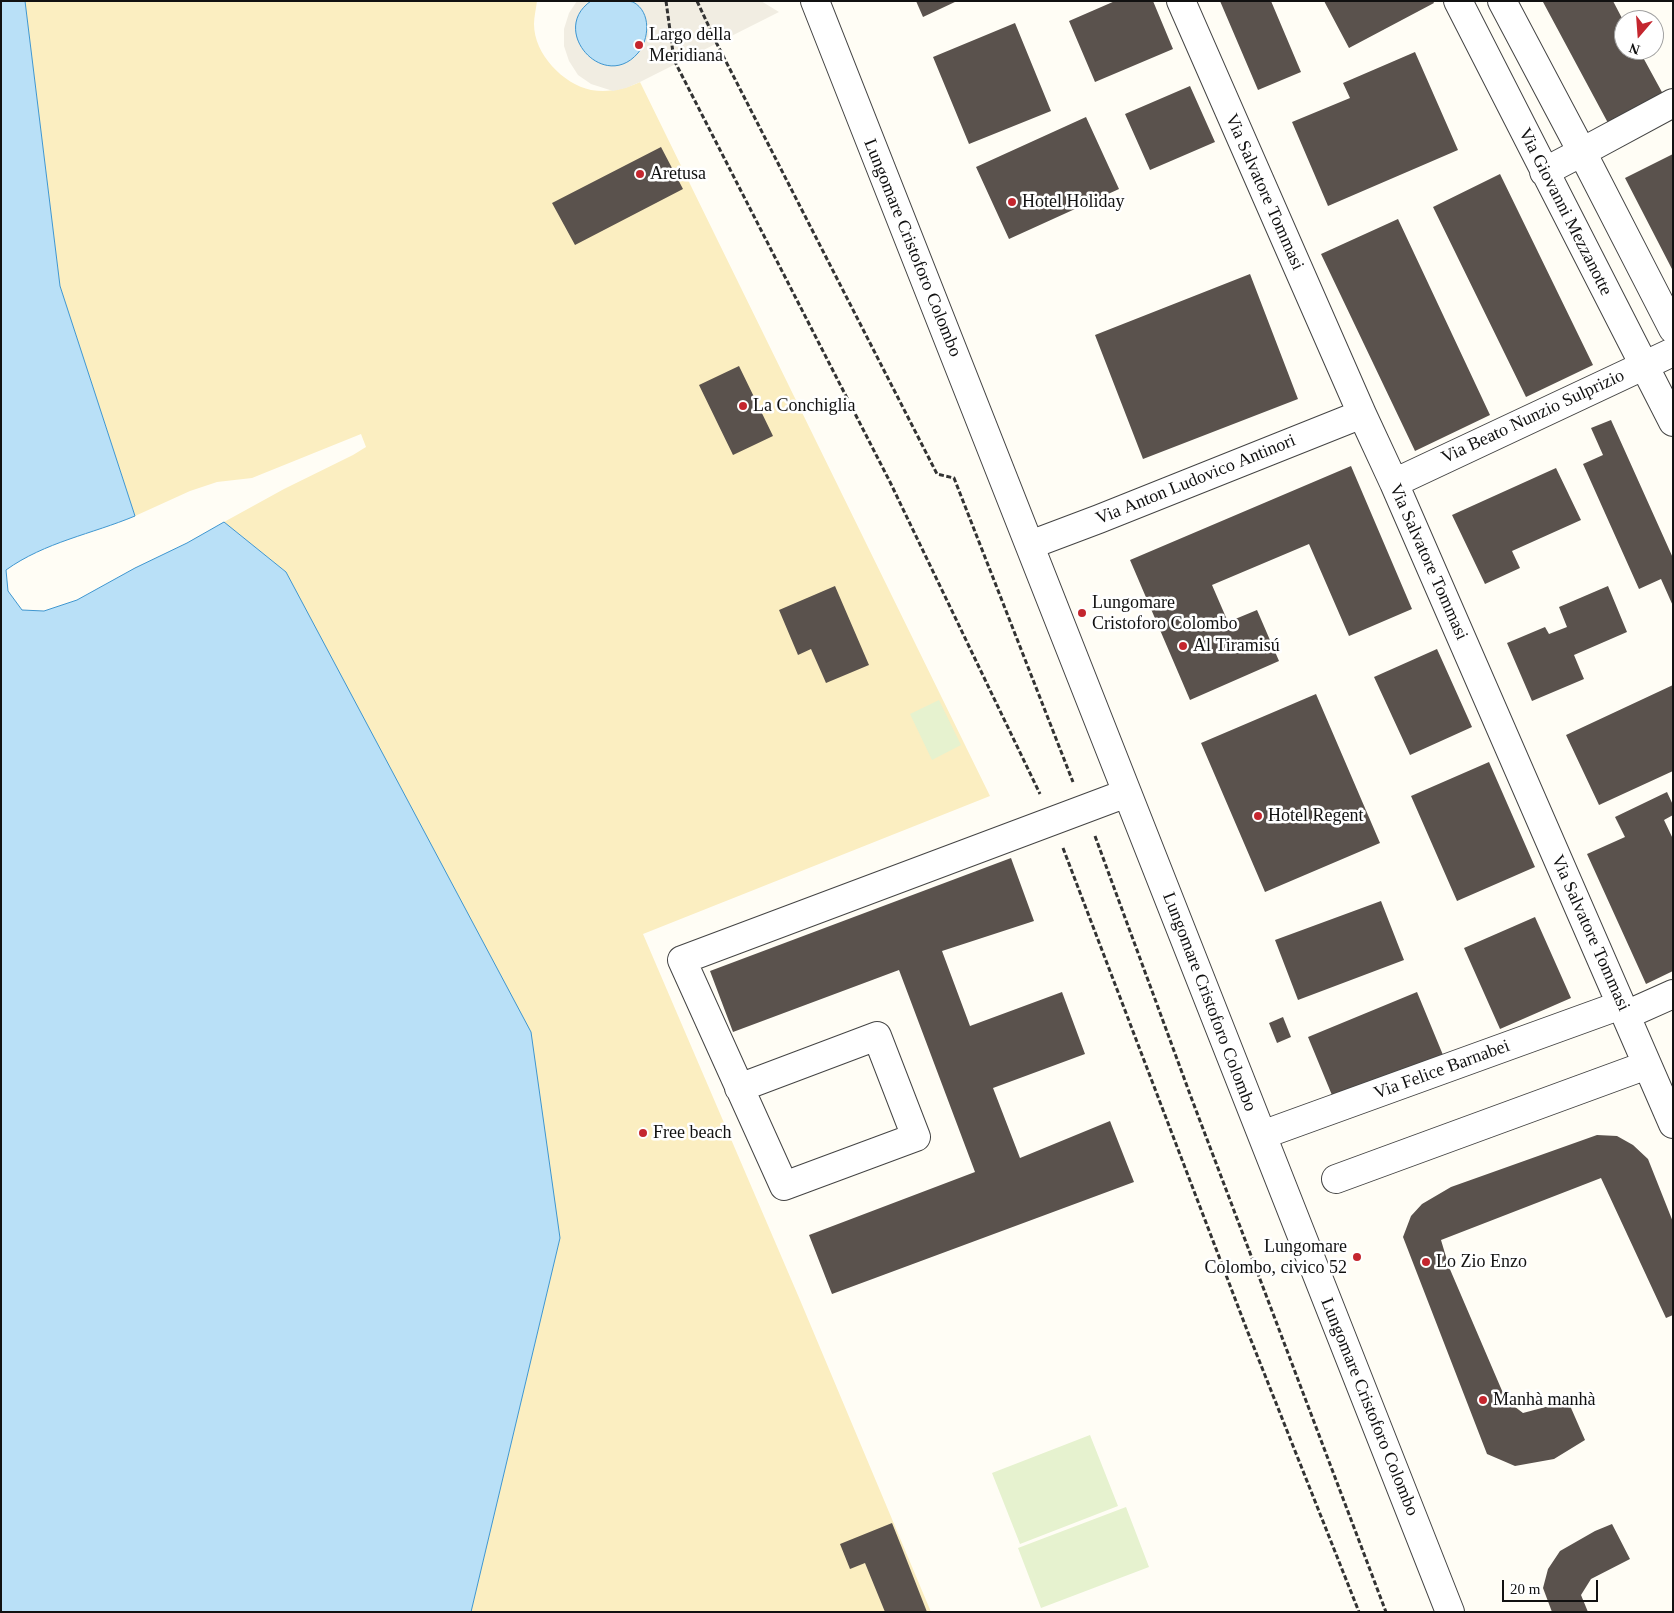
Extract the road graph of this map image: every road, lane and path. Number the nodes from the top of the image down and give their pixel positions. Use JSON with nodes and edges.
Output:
{"nodes":[{"id":1,"x":815,"y":1,"type":"edge"},
{"id":2,"x":1180,"y":1,"type":"edge"},
{"id":3,"x":1458,"y":1,"type":"edge"},
{"id":4,"x":1502,"y":1,"type":"edge"},
{"id":5,"x":1673,"y":102,"type":"edge"},
{"id":6,"x":1582,"y":152,"type":"junction"},
{"id":7,"x":1544,"y":172,"type":"junction"},
{"id":8,"x":1673,"y":329,"type":"edge"},
{"id":9,"x":1673,"y":352,"type":"edge"},
{"id":10,"x":1644,"y":366,"type":"junction"},
{"id":11,"x":1362,"y":414,"type":"junction"},
{"id":12,"x":1673,"y":422,"type":"edge"},
{"id":13,"x":1394,"y":482,"type":"junction"},
{"id":14,"x":1030,"y":545,"type":"junction"},
{"id":15,"x":1127,"y":793,"type":"junction"},
{"id":16,"x":1673,"y":994,"type":"edge"},
{"id":17,"x":1624,"y":1010,"type":"junction"},
{"id":18,"x":1647,"y":1065,"type":"junction"},
{"id":19,"x":739,"y":1088,"type":"junction"},
{"id":20,"x":1673,"y":1124,"type":"edge"},
{"id":21,"x":1262,"y":1135,"type":"junction"},
{"id":22,"x":1336,"y":1179,"type":"dead end"},
{"id":23,"x":1450,"y":1612,"type":"edge"}],
"edges":[{"from":1,"to":14,"type":"street","name":"Lungomare Cristoforo Colombo"},
{"from":2,"to":11,"type":"street","name":"Via Salvatore Tommasi"},
{"from":3,"to":7,"type":"street","name":"Via Giovanni Mezzanotte"},
{"from":4,"to":6,"type":"street"},
{"from":5,"to":6,"type":"street"},
{"from":6,"to":7,"type":"street"},
{"from":6,"to":8,"type":"street"},
{"from":7,"to":10,"type":"street","name":"Via Giovanni Mezzanotte"},
{"from":9,"to":10,"type":"street","name":"Via Beato Nunzio Sulprizio"},
{"from":10,"to":12,"type":"street","name":"Via Giovanni Mezzanotte"},
{"from":10,"to":13,"type":"street","name":"Via Beato Nunzio Sulprizio"},
{"from":11,"to":13,"type":"street","name":"Via Salvatore Tommasi"},
{"from":11,"to":14,"type":"street","name":"Via Anton Ludovico Antinori"},
{"from":13,"to":17,"type":"street","name":"Via Salvatore Tommasi"},
{"from":14,"to":15,"type":"street","name":"Lungomare Cristoforo Colombo"},
{"from":15,"to":19,"type":"street"},
{"from":15,"to":21,"type":"street","name":"Lungomare Cristoforo Colombo"},
{"from":16,"to":17,"type":"street","name":"Via Felice Barnabei"},
{"from":17,"to":18,"type":"street","name":"Via Salvatore Tommasi"},
{"from":17,"to":21,"type":"street","name":"Via Felice Barnabei"},
{"from":18,"to":20,"type":"street","name":"Via Salvatore Tommasi"},
{"from":18,"to":22,"type":"street"},
{"from":19,"to":19,"type":"street"},
{"from":21,"to":23,"type":"street","name":"Lungomare Cristoforo Colombo"}]}
